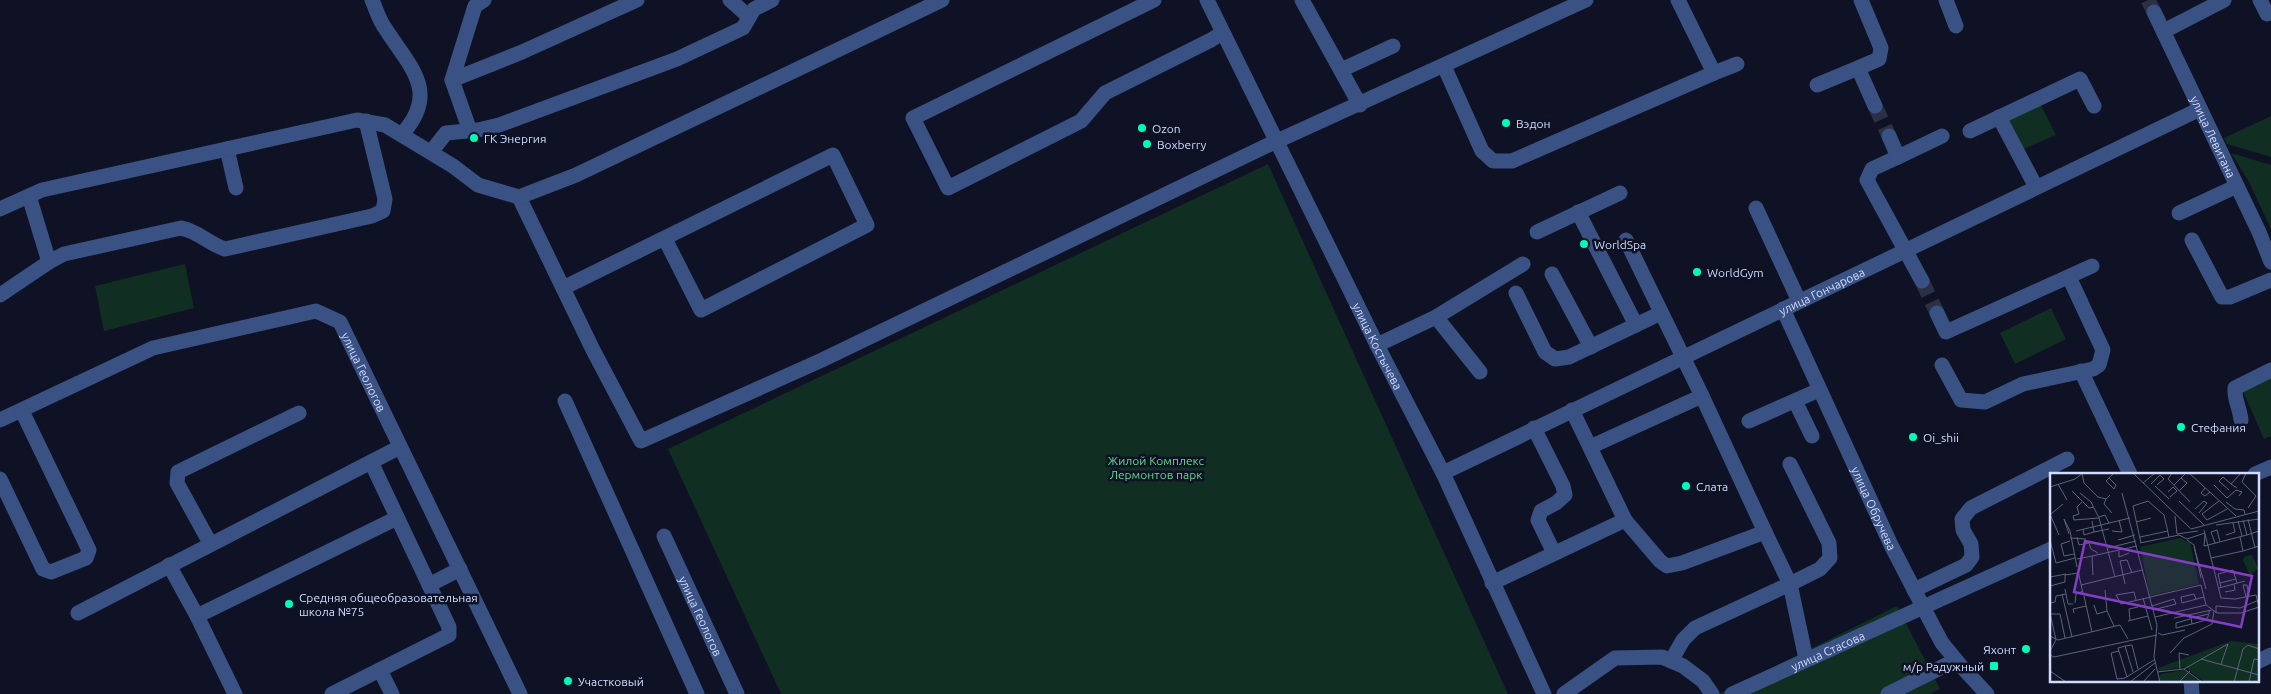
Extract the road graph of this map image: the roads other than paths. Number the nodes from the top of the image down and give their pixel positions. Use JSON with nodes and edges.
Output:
{"nodes":[{"id":1,"x":372,"y":0,"type":"edge"},
{"id":2,"x":484,"y":0,"type":"edge"},
{"id":3,"x":637,"y":0,"type":"edge"},
{"id":4,"x":730,"y":0,"type":"edge"},
{"id":5,"x":772,"y":0,"type":"edge"},
{"id":6,"x":942,"y":0,"type":"edge"},
{"id":7,"x":1154,"y":0,"type":"edge"},
{"id":8,"x":1207,"y":0,"type":"edge"},
{"id":9,"x":1302,"y":0,"type":"edge"},
{"id":10,"x":1586,"y":0,"type":"edge"},
{"id":11,"x":1678,"y":0,"type":"edge"},
{"id":12,"x":1862,"y":0,"type":"edge"},
{"id":13,"x":1946,"y":0,"type":"edge"},
{"id":14,"x":2224,"y":0,"type":"edge"},
{"id":15,"x":2154,"y":12,"type":"tunnel mouth"},
{"id":16,"x":748,"y":16,"type":"junction"},
{"id":17,"x":1956,"y":26,"type":"dead end"},
{"id":18,"x":2164,"y":31,"type":"junction"},
{"id":19,"x":1222,"y":33,"type":"junction"},
{"id":20,"x":1393,"y":46,"type":"dead end"},
{"id":21,"x":1737,"y":64,"type":"dead end"},
{"id":22,"x":1444,"y":66,"type":"junction"},
{"id":23,"x":1858,"y":68,"type":"junction"},
{"id":24,"x":1341,"y":70,"type":"junction"},
{"id":25,"x":1714,"y":73,"type":"junction"},
{"id":26,"x":452,"y":80,"type":"junction"},
{"id":27,"x":1816,"y":85,"type":"dead end"},
{"id":28,"x":1360,"y":104,"type":"junction"},
{"id":29,"x":1875,"y":106,"type":"tunnel mouth"},
{"id":30,"x":2094,"y":106,"type":"dead end"},
{"id":31,"x":2200,"y":109,"type":"junction"},
{"id":32,"x":1999,"y":117,"type":"junction"},
{"id":33,"x":366,"y":121,"type":"junction"},
{"id":34,"x":470,"y":131,"type":"junction"},
{"id":35,"x":1970,"y":131,"type":"dead end"},
{"id":36,"x":403,"y":133,"type":"junction"},
{"id":37,"x":1889,"y":136,"type":"tunnel mouth"},
{"id":38,"x":1942,"y":136,"type":"dead end"},
{"id":39,"x":1277,"y":142,"type":"junction"},
{"id":40,"x":227,"y":149,"type":"junction"},
{"id":41,"x":431,"y":152,"type":"junction"},
{"id":42,"x":1898,"y":157,"type":"junction"},
{"id":43,"x":2237,"y":186,"type":"junction"},
{"id":44,"x":2036,"y":187,"type":"junction"},
{"id":45,"x":236,"y":188,"type":"dead end"},
{"id":46,"x":1620,"y":193,"type":"dead end"},
{"id":47,"x":29,"y":196,"type":"junction"},
{"id":48,"x":518,"y":197,"type":"junction"},
{"id":49,"x":1756,"y":208,"type":"dead end"},
{"id":50,"x":0,"y":209,"type":"edge"},
{"id":51,"x":1578,"y":212,"type":"junction"},
{"id":52,"x":2179,"y":213,"type":"dead end"},
{"id":53,"x":1537,"y":232,"type":"dead end"},
{"id":54,"x":665,"y":239,"type":"junction"},
{"id":55,"x":1626,"y":240,"type":"dead end"},
{"id":56,"x":2192,"y":240,"type":"dead end"},
{"id":57,"x":1905,"y":250,"type":"junction"},
{"id":58,"x":49,"y":262,"type":"junction"},
{"id":59,"x":2271,"y":262,"type":"edge"},
{"id":60,"x":1523,"y":264,"type":"dead end"},
{"id":61,"x":2092,"y":266,"type":"dead end"},
{"id":62,"x":1552,"y":274,"type":"dead end"},
{"id":63,"x":2069,"y":278,"type":"junction"},
{"id":64,"x":2271,"y":280,"type":"edge"},
{"id":65,"x":1922,"y":281,"type":"tunnel mouth"},
{"id":66,"x":563,"y":288,"type":"junction"},
{"id":67,"x":1516,"y":293,"type":"dead end"},
{"id":68,"x":0,"y":295,"type":"edge"},
{"id":69,"x":1799,"y":301,"type":"junction"},
{"id":70,"x":1783,"y":310,"type":"junction"},
{"id":71,"x":1661,"y":312,"type":"junction"},
{"id":72,"x":1937,"y":313,"type":"tunnel mouth"},
{"id":73,"x":1436,"y":318,"type":"junction"},
{"id":74,"x":1636,"y":325,"type":"junction"},
{"id":75,"x":1377,"y":344,"type":"junction"},
{"id":76,"x":1591,"y":347,"type":"junction"},
{"id":77,"x":1683,"y":358,"type":"junction"},
{"id":78,"x":1942,"y":365,"type":"dead end"},
{"id":79,"x":2271,"y":370,"type":"edge"},
{"id":80,"x":2081,"y":371,"type":"junction"},
{"id":81,"x":1480,"y":372,"type":"dead end"},
{"id":82,"x":1819,"y":390,"type":"junction"},
{"id":83,"x":1702,"y":396,"type":"junction"},
{"id":84,"x":565,"y":401,"type":"dead end"},
{"id":85,"x":1795,"y":401,"type":"junction"},
{"id":86,"x":1572,"y":410,"type":"junction"},
{"id":87,"x":22,"y":411,"type":"junction"},
{"id":88,"x":299,"y":412,"type":"dead end"},
{"id":89,"x":0,"y":420,"type":"edge"},
{"id":90,"x":2241,"y":420,"type":"dead end"},
{"id":91,"x":1749,"y":421,"type":"dead end"},
{"id":92,"x":1534,"y":428,"type":"junction"},
{"id":93,"x":1812,"y":436,"type":"dead end"},
{"id":94,"x":1590,"y":447,"type":"junction"},
{"id":95,"x":400,"y":448,"type":"junction"},
{"id":96,"x":2067,"y":459,"type":"dead end"},
{"id":97,"x":371,"y":462,"type":"junction"},
{"id":98,"x":1790,"y":464,"type":"dead end"},
{"id":99,"x":2271,"y":467,"type":"edge"},
{"id":100,"x":1443,"y":473,"type":"junction"},
{"id":101,"x":2130,"y":473,"type":"edge"},
{"id":102,"x":2257,"y":473,"type":"edge"},
{"id":103,"x":0,"y":479,"type":"edge"},
{"id":104,"x":397,"y":518,"type":"junction"},
{"id":105,"x":1625,"y":520,"type":"junction"},
{"id":106,"x":1765,"y":532,"type":"junction"},
{"id":107,"x":664,"y":536,"type":"dead end"},
{"id":108,"x":210,"y":544,"type":"junction"},
{"id":109,"x":2050,"y":549,"type":"edge"},
{"id":110,"x":1554,"y":553,"type":"junction"},
{"id":111,"x":169,"y":566,"type":"junction"},
{"id":112,"x":460,"y":570,"type":"junction"},
{"id":113,"x":1492,"y":583,"type":"junction"},
{"id":114,"x":1790,"y":584,"type":"junction"},
{"id":115,"x":429,"y":585,"type":"junction"},
{"id":116,"x":1914,"y":590,"type":"junction"},
{"id":117,"x":1924,"y":608,"type":"junction"},
{"id":118,"x":78,"y":613,"type":"dead end"},
{"id":119,"x":197,"y":616,"type":"junction"},
{"id":120,"x":2271,"y":655,"type":"edge"},
{"id":121,"x":1806,"y":659,"type":"junction"},
{"id":122,"x":1956,"y":660,"type":"junction"},
{"id":123,"x":1671,"y":661,"type":"junction"},
{"id":124,"x":2258,"y":662,"type":"edge"},
{"id":125,"x":380,"y":670,"type":"junction"},
{"id":126,"x":235,"y":694,"type":"edge"},
{"id":127,"x":332,"y":694,"type":"edge"},
{"id":128,"x":392,"y":694,"type":"edge"},
{"id":129,"x":520,"y":694,"type":"edge"},
{"id":130,"x":697,"y":694,"type":"edge"},
{"id":131,"x":737,"y":694,"type":"edge"},
{"id":132,"x":1544,"y":694,"type":"edge"},
{"id":133,"x":1564,"y":694,"type":"edge"},
{"id":134,"x":1712,"y":694,"type":"edge"},
{"id":135,"x":1732,"y":694,"type":"edge"},
{"id":136,"x":1888,"y":694,"type":"edge"},
{"id":137,"x":1987,"y":694,"type":"edge"}],
"edges":[{"from":1,"to":36,"type":"street"},
{"from":2,"to":26,"type":"street"},
{"from":3,"to":26,"type":"street"},
{"from":4,"to":16,"type":"street"},
{"from":5,"to":16,"type":"street"},
{"from":6,"to":48,"type":"street"},
{"from":7,"to":19,"type":"street"},
{"from":8,"to":19,"type":"street","name":"улица Костычева"},
{"from":9,"to":24,"type":"street"},
{"from":10,"to":22,"type":"street"},
{"from":11,"to":25,"type":"street"},
{"from":12,"to":23,"type":"street"},
{"from":13,"to":17,"type":"street"},
{"from":14,"to":18,"type":"street"},
{"from":15,"to":18,"type":"street","name":"улица Левитана"},
{"from":16,"to":34,"type":"street"},
{"from":18,"to":31,"type":"street","name":"улица Левитана"},
{"from":19,"to":39,"type":"street","name":"улица Костычева"},
{"from":20,"to":24,"type":"street"},
{"from":21,"to":25,"type":"street"},
{"from":22,"to":25,"type":"street"},
{"from":22,"to":28,"type":"street"},
{"from":23,"to":27,"type":"street"},
{"from":23,"to":29,"type":"street"},
{"from":24,"to":28,"type":"street"},
{"from":26,"to":34,"type":"street"},
{"from":28,"to":39,"type":"street"},
{"from":30,"to":32,"type":"street"},
{"from":31,"to":43,"type":"street","name":"улица Левитана"},
{"from":31,"to":44,"type":"street","name":"улица Гончарова"},
{"from":32,"to":35,"type":"street"},
{"from":32,"to":44,"type":"street"},
{"from":33,"to":36,"type":"street"},
{"from":33,"to":40,"type":"street"},
{"from":33,"to":58,"type":"street"},
{"from":34,"to":41,"type":"street"},
{"from":36,"to":41,"type":"street"},
{"from":37,"to":42,"type":"street"},
{"from":38,"to":42,"type":"street"},
{"from":39,"to":66,"type":"street"},
{"from":39,"to":75,"type":"street","name":"улица Костычева"},
{"from":40,"to":45,"type":"street"},
{"from":40,"to":47,"type":"street"},
{"from":41,"to":48,"type":"street"},
{"from":42,"to":57,"type":"street"},
{"from":43,"to":52,"type":"street"},
{"from":43,"to":59,"type":"street","name":"улица Левитана"},
{"from":44,"to":57,"type":"street","name":"улица Гончарова"},
{"from":46,"to":51,"type":"street"},
{"from":47,"to":50,"type":"street"},
{"from":47,"to":58,"type":"street"},
{"from":48,"to":66,"type":"street"},
{"from":49,"to":69,"type":"street"},
{"from":51,"to":53,"type":"street"},
{"from":51,"to":74,"type":"street"},
{"from":54,"to":54,"type":"street"},
{"from":54,"to":66,"type":"street"},
{"from":55,"to":71,"type":"street"},
{"from":56,"to":64,"type":"street"},
{"from":57,"to":65,"type":"street"},
{"from":57,"to":69,"type":"street","name":"улица Гончарова"},
{"from":58,"to":68,"type":"street"},
{"from":60,"to":73,"type":"street"},
{"from":61,"to":63,"type":"street"},
{"from":62,"to":76,"type":"street"},
{"from":63,"to":72,"type":"street"},
{"from":63,"to":80,"type":"street"},
{"from":67,"to":76,"type":"street"},
{"from":69,"to":70,"type":"street","name":"улица Гончарова"},
{"from":70,"to":77,"type":"street","name":"улица Гончарова"},
{"from":70,"to":82,"type":"street","name":"улица Обручева"},
{"from":71,"to":74,"type":"street"},
{"from":71,"to":77,"type":"street"},
{"from":73,"to":75,"type":"street"},
{"from":73,"to":81,"type":"street"},
{"from":74,"to":76,"type":"street"},
{"from":75,"to":100,"type":"street","name":"улица Костычева"},
{"from":77,"to":83,"type":"street"},
{"from":77,"to":86,"type":"street","name":"улица Гончарова"},
{"from":78,"to":80,"type":"street"},
{"from":79,"to":90,"type":"street"},
{"from":80,"to":101,"type":"street"},
{"from":82,"to":85,"type":"street"},
{"from":82,"to":116,"type":"street","name":"улица Обручева"},
{"from":83,"to":94,"type":"street"},
{"from":83,"to":106,"type":"street"},
{"from":84,"to":130,"type":"street"},
{"from":85,"to":91,"type":"street"},
{"from":85,"to":93,"type":"street"},
{"from":86,"to":92,"type":"street","name":"улица Гончарова"},
{"from":86,"to":94,"type":"street"},
{"from":87,"to":89,"type":"street","name":"улица Геологов"},
{"from":87,"to":95,"type":"street","name":"улица Геологов"},
{"from":87,"to":103,"type":"street"},
{"from":88,"to":108,"type":"street"},
{"from":92,"to":100,"type":"street","name":"улица Гончарова"},
{"from":92,"to":110,"type":"street"},
{"from":94,"to":105,"type":"street"},
{"from":95,"to":97,"type":"street"},
{"from":95,"to":112,"type":"street","name":"улица Геологов"},
{"from":96,"to":116,"type":"street"},
{"from":97,"to":104,"type":"street"},
{"from":97,"to":108,"type":"street"},
{"from":98,"to":114,"type":"street"},
{"from":99,"to":102,"type":"street"},
{"from":100,"to":113,"type":"street","name":"улица Костычева"},
{"from":104,"to":115,"type":"street"},
{"from":104,"to":119,"type":"street"},
{"from":105,"to":106,"type":"street"},
{"from":105,"to":110,"type":"street"},
{"from":106,"to":114,"type":"street"},
{"from":107,"to":131,"type":"street","name":"улица Геологов"},
{"from":108,"to":111,"type":"street"},
{"from":109,"to":117,"type":"street","name":"улица Стасова"},
{"from":110,"to":113,"type":"street"},
{"from":111,"to":118,"type":"street"},
{"from":111,"to":119,"type":"street"},
{"from":112,"to":115,"type":"street"},
{"from":112,"to":129,"type":"street","name":"улица Геологов"},
{"from":113,"to":132,"type":"street","name":"улица Костычева"},
{"from":114,"to":121,"type":"street"},
{"from":114,"to":123,"type":"street"},
{"from":115,"to":125,"type":"street"},
{"from":116,"to":117,"type":"street","name":"улица Обручева"},
{"from":117,"to":121,"type":"street","name":"улица Стасова"},
{"from":117,"to":122,"type":"street","name":"улица Обручева"},
{"from":119,"to":126,"type":"street"},
{"from":120,"to":124,"type":"street"},
{"from":121,"to":135,"type":"street","name":"улица Стасова"},
{"from":122,"to":136,"type":"street"},
{"from":122,"to":137,"type":"street","name":"улица Обручева"},
{"from":123,"to":133,"type":"street"},
{"from":123,"to":134,"type":"street"},
{"from":125,"to":127,"type":"street"},
{"from":125,"to":128,"type":"street"}]}
